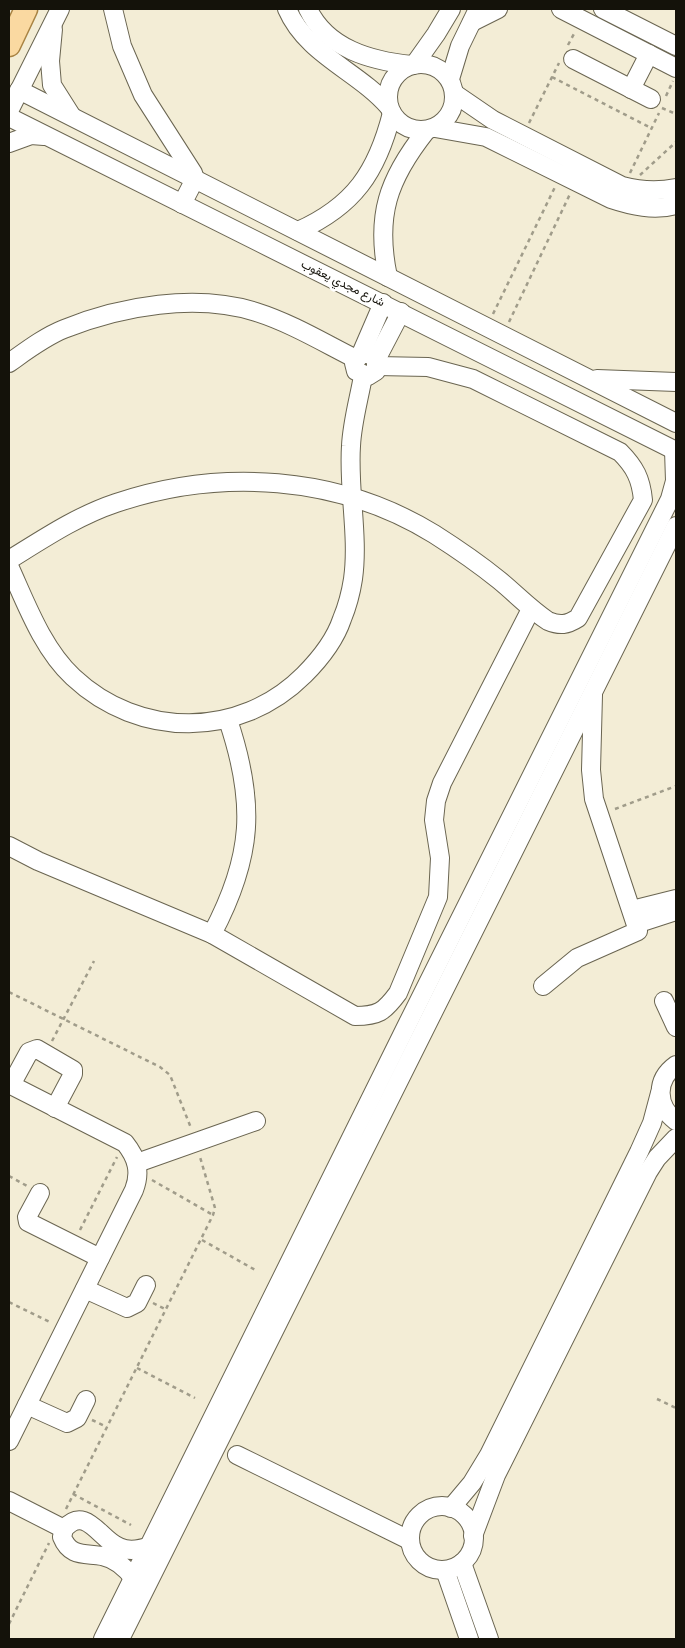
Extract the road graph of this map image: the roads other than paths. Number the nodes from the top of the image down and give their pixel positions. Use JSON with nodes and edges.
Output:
{"nodes":[{"id":1,"x":26,"y":9,"type":"edge"},
{"id":2,"x":113,"y":9,"type":"edge"},
{"id":3,"x":287,"y":9,"type":"edge"},
{"id":4,"x":308,"y":9,"type":"edge"},
{"id":5,"x":451,"y":9,"type":"edge"},
{"id":6,"x":498,"y":9,"type":"edge"},
{"id":7,"x":561,"y":9,"type":"edge"},
{"id":8,"x":603,"y":9,"type":"edge"},
{"id":9,"x":57,"y":15,"type":"edge"},
{"id":10,"x":475,"y":15,"type":"edge"},
{"id":11,"x":9,"y":44,"type":"edge"},
{"id":12,"x":676,"y":46,"type":"edge"},
{"id":13,"x":359,"y":54,"type":"junction"},
{"id":14,"x":649,"y":54,"type":"junction"},
{"id":15,"x":566,"y":57,"type":"road end"},
{"id":16,"x":413,"y":65,"type":"junction"},
{"id":17,"x":676,"y":68,"type":"edge"},
{"id":18,"x":350,"y":73,"type":"junction"},
{"id":19,"x":452,"y":86,"type":"junction"},
{"id":20,"x":631,"y":89,"type":"junction"},
{"id":21,"x":19,"y":90,"type":"junction"},
{"id":22,"x":656,"y":103,"type":"road end"},
{"id":23,"x":391,"y":110,"type":"junction"},
{"id":24,"x":9,"y":111,"type":"edge"},
{"id":25,"x":483,"y":114,"type":"junction"},
{"id":26,"x":9,"y":117,"type":"edge"},
{"id":27,"x":73,"y":117,"type":"junction"},
{"id":28,"x":431,"y":129,"type":"junction"},
{"id":29,"x":474,"y":134,"type":"junction"},
{"id":30,"x":47,"y":137,"type":"junction"},
{"id":31,"x":9,"y":143,"type":"edge"},
{"id":32,"x":195,"y":179,"type":"junction"},
{"id":33,"x":676,"y":188,"type":"edge"},
{"id":34,"x":182,"y":204,"type":"junction"},
{"id":35,"x":676,"y":205,"type":"edge"},
{"id":36,"x":298,"y":232,"type":"junction"},
{"id":37,"x":388,"y":277,"type":"junction"},
{"id":38,"x":383,"y":303,"type":"junction"},
{"id":39,"x":400,"y":312,"type":"junction"},
{"id":40,"x":9,"y":363,"type":"edge"},
{"id":41,"x":367,"y":363,"type":"junction"},
{"id":42,"x":588,"y":378,"type":"junction"},
{"id":43,"x":676,"y":382,"type":"edge"},
{"id":44,"x":676,"y":423,"type":"edge"},
{"id":45,"x":675,"y":451,"type":"edge"},
{"id":46,"x":350,"y":498,"type":"junction"},
{"id":47,"x":670,"y":524,"type":"edge"},
{"id":48,"x":9,"y":560,"type":"edge"},
{"id":49,"x":9,"y":566,"type":"edge"},
{"id":50,"x":531,"y":609,"type":"junction"},
{"id":51,"x":594,"y":689,"type":"junction"},
{"id":52,"x":228,"y":720,"type":"junction"},
{"id":53,"x":9,"y":846,"type":"edge"},
{"id":54,"x":676,"y":899,"type":"edge"},
{"id":55,"x":676,"y":911,"type":"edge"},
{"id":56,"x":635,"y":922,"type":"junction"},
{"id":57,"x":212,"y":934,"type":"junction"},
{"id":58,"x":543,"y":986,"type":"dead end"},
{"id":59,"x":664,"y":1001,"type":"dead end"},
{"id":60,"x":415,"y":1027,"type":"junction"},
{"id":61,"x":676,"y":1027,"type":"edge"},
{"id":62,"x":676,"y":1065,"type":"edge"},
{"id":63,"x":10,"y":1085,"type":"edge"},
{"id":64,"x":660,"y":1093,"type":"junction"},
{"id":65,"x":55,"y":1108,"type":"junction"},
{"id":66,"x":256,"y":1121,"type":"dead end"},
{"id":67,"x":676,"y":1121,"type":"edge"},
{"id":68,"x":676,"y":1138,"type":"edge"},
{"id":69,"x":138,"y":1168,"type":"junction"},
{"id":70,"x":40,"y":1193,"type":"road end"},
{"id":71,"x":100,"y":1258,"type":"junction"},
{"id":72,"x":146,"y":1285,"type":"dead end"},
{"id":73,"x":84,"y":1289,"type":"junction"},
{"id":74,"x":566,"y":1317,"type":"junction"},
{"id":75,"x":86,"y":1400,"type":"dead end"},
{"id":76,"x":26,"y":1405,"type":"junction"},
{"id":77,"x":9,"y":1441,"type":"edge"},
{"id":78,"x":237,"y":1455,"type":"dead end"},
{"id":79,"x":9,"y":1501,"type":"edge"},
{"id":80,"x":451,"y":1508,"type":"junction"},
{"id":81,"x":60,"y":1528,"type":"junction"},
{"id":82,"x":474,"y":1536,"type":"junction"},
{"id":83,"x":409,"y":1540,"type":"junction"},
{"id":84,"x":150,"y":1546,"type":"junction"},
{"id":85,"x":106,"y":1549,"type":"junction"},
{"id":86,"x":462,"y":1563,"type":"junction"},
{"id":87,"x":445,"y":1570,"type":"junction"},
{"id":88,"x":134,"y":1579,"type":"junction"},
{"id":89,"x":103,"y":1639,"type":"edge"},
{"id":90,"x":120,"y":1639,"type":"edge"},
{"id":91,"x":469,"y":1639,"type":"edge"},
{"id":92,"x":489,"y":1639,"type":"edge"}],
"edges":[{"from":1,"to":11,"type":"main road"},
{"from":2,"to":32,"type":"street"},
{"from":3,"to":18,"type":"street"},
{"from":4,"to":13,"type":"street"},
{"from":5,"to":16,"type":"street"},
{"from":6,"to":10,"type":"street"},
{"from":7,"to":14,"type":"street"},
{"from":8,"to":12,"type":"street"},
{"from":9,"to":21,"type":"street"},
{"from":9,"to":27,"type":"street"},
{"from":10,"to":19,"type":"street"},
{"from":13,"to":16,"type":"street"},
{"from":13,"to":18,"type":"street"},
{"from":14,"to":17,"type":"street"},
{"from":14,"to":20,"type":"street"},
{"from":15,"to":20,"type":"street"},
{"from":16,"to":19,"type":"street"},
{"from":16,"to":23,"type":"street"},
{"from":18,"to":23,"type":"street"},
{"from":19,"to":25,"type":"street"},
{"from":19,"to":28,"type":"street"},
{"from":20,"to":22,"type":"street"},
{"from":21,"to":24,"type":"street"},
{"from":21,"to":27,"type":"street","name":"شارع مجدي يعقوب"},
{"from":23,"to":28,"type":"street"},
{"from":23,"to":36,"type":"street"},
{"from":25,"to":29,"type":"street"},
{"from":25,"to":33,"type":"street"},
{"from":26,"to":30,"type":"street","name":"شارع مجدي يعقوب"},
{"from":27,"to":32,"type":"street","name":"شارع مجدي يعقوب"},
{"from":28,"to":29,"type":"street"},
{"from":28,"to":37,"type":"street"},
{"from":29,"to":35,"type":"street"},
{"from":30,"to":31,"type":"street"},
{"from":30,"to":34,"type":"street","name":"شارع مجدي يعقوب"},
{"from":32,"to":34,"type":"street"},
{"from":32,"to":36,"type":"street","name":"شارع مجدي يعقوب"},
{"from":34,"to":38,"type":"street","name":"شارع مجدي يعقوب"},
{"from":36,"to":37,"type":"street","name":"شارع مجدي يعقوب"},
{"from":37,"to":42,"type":"street","name":"شارع مجدي يعقوب"},
{"from":38,"to":39,"type":"street","name":"شارع مجدي يعقوب"},
{"from":38,"to":41,"type":"street"},
{"from":39,"to":41,"type":"street"},
{"from":39,"to":45,"type":"street","name":"شارع مجدي يعقوب"},
{"from":40,"to":41,"type":"street"},
{"from":41,"to":46,"type":"street"},
{"from":41,"to":50,"type":"street"},
{"from":42,"to":43,"type":"street"},
{"from":42,"to":44,"type":"street","name":"شارع مجدي يعقوب"},
{"from":45,"to":47,"type":"street"},
{"from":46,"to":48,"type":"street"},
{"from":46,"to":50,"type":"street"},
{"from":46,"to":52,"type":"street"},
{"from":47,"to":51,"type":"street"},
{"from":47,"to":60,"type":"street"},
{"from":49,"to":52,"type":"street"},
{"from":50,"to":57,"type":"street"},
{"from":51,"to":56,"type":"street"},
{"from":51,"to":60,"type":"street"},
{"from":52,"to":57,"type":"street"},
{"from":53,"to":57,"type":"street"},
{"from":54,"to":56,"type":"street"},
{"from":55,"to":56,"type":"street"},
{"from":56,"to":58,"type":"street"},
{"from":59,"to":61,"type":"street"},
{"from":60,"to":84,"type":"street"},
{"from":60,"to":90,"type":"street"},
{"from":62,"to":64,"type":"street"},
{"from":63,"to":65,"type":"street"},
{"from":63,"to":65,"type":"street"},
{"from":64,"to":67,"type":"street"},
{"from":64,"to":74,"type":"street"},
{"from":65,"to":69,"type":"street"},
{"from":66,"to":69,"type":"street"},
{"from":68,"to":74,"type":"street"},
{"from":69,"to":71,"type":"street"},
{"from":70,"to":71,"type":"street"},
{"from":71,"to":73,"type":"street"},
{"from":72,"to":73,"type":"street"},
{"from":73,"to":76,"type":"street"},
{"from":74,"to":80,"type":"street"},
{"from":74,"to":82,"type":"street"},
{"from":75,"to":76,"type":"street"},
{"from":76,"to":77,"type":"street"},
{"from":78,"to":83,"type":"street"},
{"from":79,"to":81,"type":"street"},
{"from":80,"to":82,"type":"street"},
{"from":80,"to":83,"type":"street"},
{"from":81,"to":85,"type":"street"},
{"from":81,"to":85,"type":"street"},
{"from":82,"to":86,"type":"street"},
{"from":83,"to":87,"type":"street"},
{"from":84,"to":85,"type":"street"},
{"from":84,"to":88,"type":"street"},
{"from":85,"to":88,"type":"street"},
{"from":86,"to":87,"type":"street"},
{"from":86,"to":92,"type":"street"},
{"from":87,"to":91,"type":"street"},
{"from":88,"to":89,"type":"street"}]}
